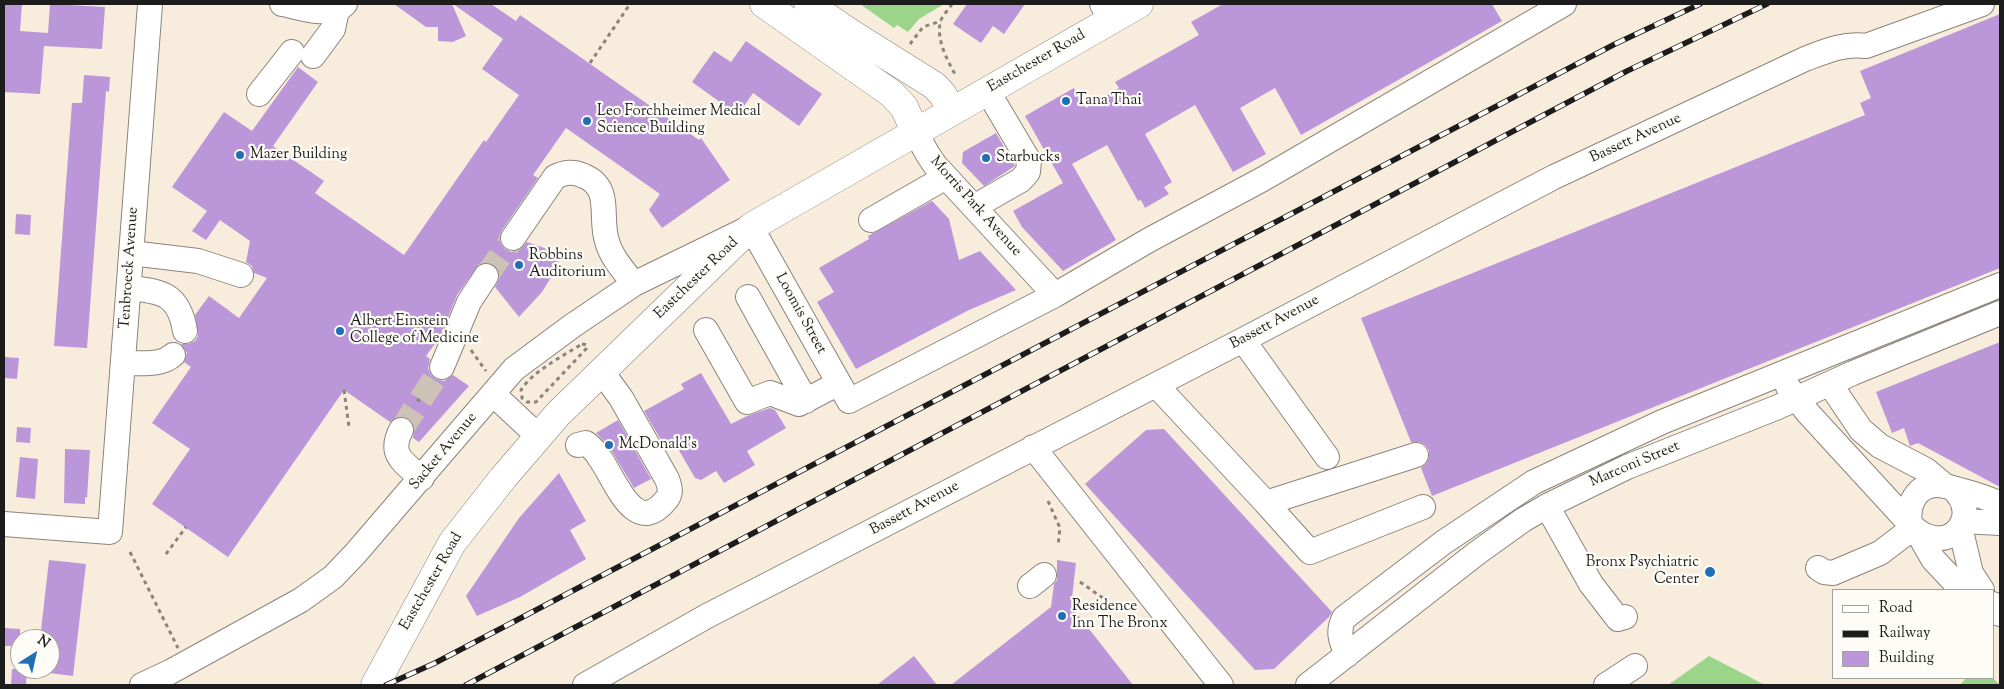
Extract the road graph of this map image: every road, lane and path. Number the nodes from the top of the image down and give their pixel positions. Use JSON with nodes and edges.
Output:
{"nodes":[{"id":1,"x":150,"y":4,"type":"edge"},
{"id":2,"x":282,"y":4,"type":"edge"},
{"id":3,"x":630,"y":4,"type":"edge"},
{"id":4,"x":764,"y":4,"type":"edge"},
{"id":5,"x":808,"y":4,"type":"edge"},
{"id":6,"x":952,"y":4,"type":"edge"},
{"id":7,"x":1139,"y":4,"type":"edge"},
{"id":8,"x":1564,"y":4,"type":"edge"},
{"id":9,"x":1982,"y":4,"type":"edge"},
{"id":10,"x":341,"y":7,"type":"edge"},
{"id":11,"x":1106,"y":12,"type":"edge"},
{"id":12,"x":1525,"y":13,"type":"edge"},
{"id":13,"x":940,"y":21,"type":"junction"},
{"id":14,"x":910,"y":44,"type":"dead end"},
{"id":15,"x":590,"y":63,"type":"dead end"},
{"id":16,"x":955,"y":74,"type":"dead end"},
{"id":17,"x":987,"y":90,"type":"junction"},
{"id":18,"x":260,"y":94,"type":"dead end"},
{"id":19,"x":952,"y":111,"type":"junction"},
{"id":20,"x":915,"y":131,"type":"junction"},
{"id":21,"x":946,"y":177,"type":"junction"},
{"id":22,"x":974,"y":207,"type":"junction"},
{"id":23,"x":872,"y":220,"type":"dead end"},
{"id":24,"x":751,"y":227,"type":"junction"},
{"id":25,"x":512,"y":238,"type":"tunnel mouth"},
{"id":26,"x":131,"y":253,"type":"junction"},
{"id":27,"x":241,"y":275,"type":"dead end"},
{"id":28,"x":486,"y":276,"type":"tunnel mouth"},
{"id":29,"x":634,"y":284,"type":"junction"},
{"id":30,"x":2000,"y":285,"type":"edge"},
{"id":31,"x":129,"y":288,"type":"junction"},
{"id":32,"x":1055,"y":295,"type":"junction"},
{"id":33,"x":748,"y":297,"type":"dead end"},
{"id":34,"x":2000,"y":314,"type":"edge"},
{"id":35,"x":184,"y":330,"type":"dead end"},
{"id":36,"x":706,"y":330,"type":"dead end"},
{"id":37,"x":1243,"y":340,"type":"junction"},
{"id":38,"x":173,"y":355,"type":"dead end"},
{"id":39,"x":124,"y":362,"type":"junction"},
{"id":40,"x":442,"y":367,"type":"tunnel mouth"},
{"id":41,"x":602,"y":372,"type":"junction"},
{"id":42,"x":1778,"y":375,"type":"junction"},
{"id":43,"x":525,"y":384,"type":"joint"},
{"id":44,"x":1830,"y":384,"type":"junction"},
{"id":45,"x":1156,"y":385,"type":"junction"},
{"id":46,"x":344,"y":390,"type":"dead end"},
{"id":47,"x":844,"y":392,"type":"junction"},
{"id":48,"x":493,"y":394,"type":"junction"},
{"id":49,"x":1797,"y":399,"type":"junction"},
{"id":50,"x":806,"y":401,"type":"junction"},
{"id":51,"x":558,"y":414,"type":"junction"},
{"id":52,"x":348,"y":427,"type":"dead end"},
{"id":53,"x":401,"y":430,"type":"tunnel mouth"},
{"id":54,"x":539,"y":437,"type":"junction"},
{"id":55,"x":1033,"y":447,"type":"junction"},
{"id":56,"x":1416,"y":455,"type":"dead end"},
{"id":57,"x":1327,"y":457,"type":"dead end"},
{"id":58,"x":422,"y":478,"type":"junction"},
{"id":59,"x":1948,"y":487,"type":"junction"},
{"id":60,"x":1044,"y":495,"type":"dead end"},
{"id":61,"x":1266,"y":503,"type":"junction"},
{"id":62,"x":2000,"y":504,"type":"edge"},
{"id":63,"x":1547,"y":506,"type":"junction"},
{"id":64,"x":1423,"y":508,"type":"dead end"},
{"id":65,"x":2000,"y":522,"type":"edge"},
{"id":66,"x":4,"y":524,"type":"edge"},
{"id":67,"x":1962,"y":524,"type":"junction"},
{"id":68,"x":186,"y":528,"type":"dead end"},
{"id":69,"x":1913,"y":528,"type":"junction"},
{"id":70,"x":1058,"y":546,"type":"dead end"},
{"id":71,"x":130,"y":552,"type":"dead end"},
{"id":72,"x":166,"y":554,"type":"dead end"},
{"id":73,"x":1818,"y":568,"type":"dead end"},
{"id":74,"x":1080,"y":582,"type":"dead end"},
{"id":75,"x":1961,"y":589,"type":"edge"},
{"id":76,"x":1981,"y":589,"type":"edge"},
{"id":77,"x":1103,"y":598,"type":"dead end"},
{"id":78,"x":1624,"y":616,"type":"dead end"},
{"id":79,"x":178,"y":649,"type":"dead end"},
{"id":80,"x":1347,"y":655,"type":"junction"},
{"id":81,"x":1635,"y":666,"type":"dead end"},
{"id":82,"x":142,"y":685,"type":"edge"},
{"id":83,"x":375,"y":685,"type":"edge"},
{"id":84,"x":585,"y":685,"type":"edge"},
{"id":85,"x":1221,"y":685,"type":"edge"},
{"id":86,"x":1308,"y":685,"type":"edge"},
{"id":87,"x":1606,"y":685,"type":"edge"}],
"edges":[{"from":1,"to":26,"type":"street","name":"Tenbroeck Avenue"},
{"from":2,"to":10,"type":"street"},
{"from":3,"to":15,"type":"path"},
{"from":4,"to":20,"type":"main road","name":"Morris Park Avenue"},
{"from":5,"to":19,"type":"main road"},
{"from":6,"to":13,"type":"path"},
{"from":7,"to":11,"type":"main road","name":"Eastchester Road"},
{"from":8,"to":12,"type":"street"},
{"from":9,"to":37,"type":"street","name":"Bassett Avenue"},
{"from":10,"to":18,"type":"street"},
{"from":11,"to":17,"type":"main road","name":"Eastchester Road"},
{"from":12,"to":32,"type":"street"},
{"from":13,"to":14,"type":"path"},
{"from":13,"to":16,"type":"path"},
{"from":17,"to":19,"type":"main road","name":"Eastchester Road"},
{"from":17,"to":22,"type":"street"},
{"from":19,"to":20,"type":"main road","name":"Eastchester Road"},
{"from":20,"to":21,"type":"street","name":"Morris Park Avenue"},
{"from":20,"to":24,"type":"main road","name":"Eastchester Road"},
{"from":21,"to":22,"type":"street","name":"Morris Park Avenue"},
{"from":21,"to":23,"type":"street"},
{"from":22,"to":32,"type":"street","name":"Morris Park Avenue"},
{"from":24,"to":29,"type":"street","name":"Sacket Avenue"},
{"from":24,"to":41,"type":"main road","name":"Eastchester Road"},
{"from":24,"to":47,"type":"street","name":"Loomis Street"},
{"from":25,"to":29,"type":"street"},
{"from":26,"to":27,"type":"street"},
{"from":26,"to":31,"type":"street","name":"Tenbroeck Avenue"},
{"from":28,"to":40,"type":"street"},
{"from":29,"to":48,"type":"street","name":"Sacket Avenue"},
{"from":30,"to":42,"type":"street"},
{"from":31,"to":35,"type":"street"},
{"from":31,"to":39,"type":"street","name":"Tenbroeck Avenue"},
{"from":32,"to":47,"type":"street"},
{"from":33,"to":50,"type":"street"},
{"from":34,"to":44,"type":"street","name":"Marconi Street"},
{"from":36,"to":50,"type":"street"},
{"from":37,"to":45,"type":"street","name":"Bassett Avenue"},
{"from":37,"to":57,"type":"street"},
{"from":38,"to":39,"type":"street"},
{"from":39,"to":66,"type":"street","name":"Tenbroeck Avenue"},
{"from":41,"to":51,"type":"main road","name":"Eastchester Road"},
{"from":41,"to":51,"type":"street"},
{"from":42,"to":49,"type":"street"},
{"from":42,"to":80,"type":"street"},
{"from":43,"to":43,"type":"path"},
{"from":44,"to":49,"type":"street","name":"Marconi Street"},
{"from":44,"to":59,"type":"street"},
{"from":45,"to":55,"type":"street","name":"Bassett Avenue"},
{"from":45,"to":61,"type":"street"},
{"from":46,"to":52,"type":"path"},
{"from":47,"to":50,"type":"street"},
{"from":48,"to":54,"type":"street"},
{"from":48,"to":58,"type":"street","name":"Sacket Avenue"},
{"from":49,"to":63,"type":"street","name":"Marconi Street"},
{"from":49,"to":69,"type":"street"},
{"from":51,"to":54,"type":"main road","name":"Eastchester Road"},
{"from":53,"to":58,"type":"street"},
{"from":54,"to":83,"type":"main road","name":"Eastchester Road"},
{"from":55,"to":84,"type":"street","name":"Bassett Avenue"},
{"from":55,"to":85,"type":"street"},
{"from":56,"to":61,"type":"street"},
{"from":58,"to":82,"type":"street","name":"Sacket Avenue"},
{"from":59,"to":62,"type":"street"},
{"from":59,"to":67,"type":"street"},
{"from":59,"to":69,"type":"street"},
{"from":60,"to":70,"type":"path"},
{"from":61,"to":64,"type":"street"},
{"from":63,"to":78,"type":"street"},
{"from":63,"to":80,"type":"street","name":"Marconi Street"},
{"from":65,"to":67,"type":"street"},
{"from":67,"to":69,"type":"street"},
{"from":67,"to":76,"type":"street"},
{"from":68,"to":72,"type":"path"},
{"from":69,"to":73,"type":"street"},
{"from":69,"to":75,"type":"street"},
{"from":71,"to":79,"type":"path"},
{"from":74,"to":77,"type":"path"},
{"from":80,"to":86,"type":"street","name":"Marconi Street"},
{"from":81,"to":87,"type":"street"}]}
